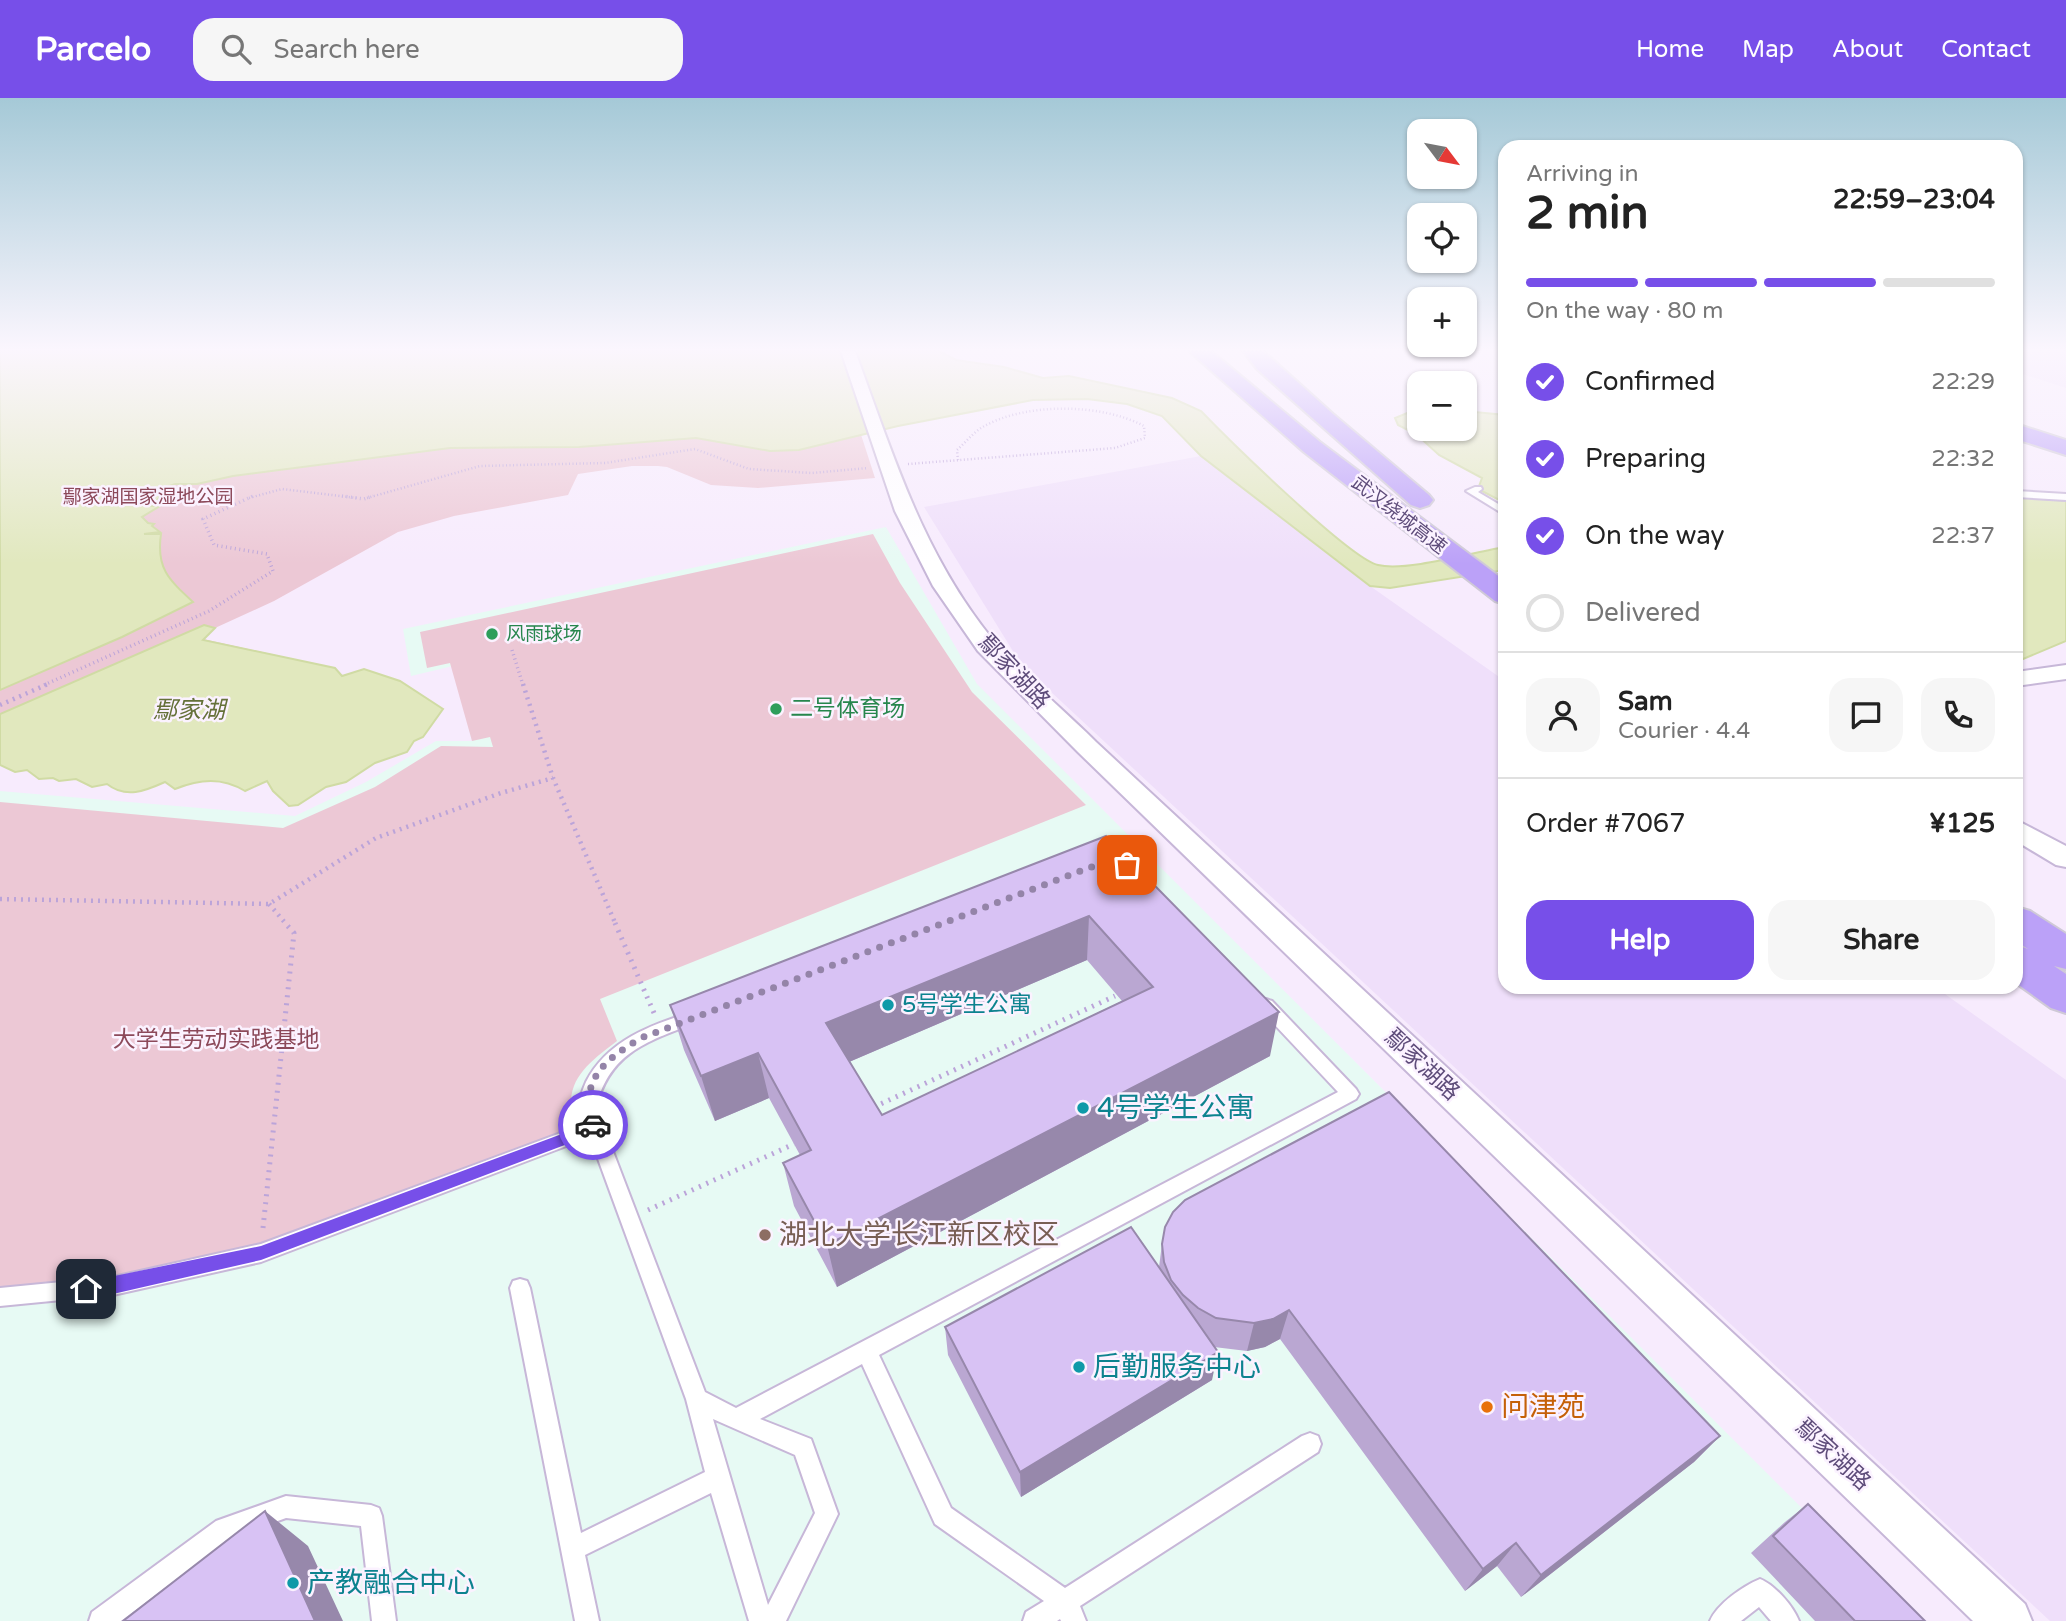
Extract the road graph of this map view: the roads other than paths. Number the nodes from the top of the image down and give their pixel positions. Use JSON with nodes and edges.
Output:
{"nodes":[{"id":1,"x":874,"y":422,"type":"edge"},
{"id":2,"x":1283,"y":422,"type":"edge"},
{"id":3,"x":1312,"y":422,"type":"edge"},
{"id":4,"x":1329,"y":422,"type":"edge"},
{"id":5,"x":2023,"y":427,"type":"edge"},
{"id":6,"x":2023,"y":433,"type":"edge"},
{"id":7,"x":2066,"y":442,"type":"edge"},
{"id":8,"x":2066,"y":448,"type":"edge"},
{"id":9,"x":1478,"y":489,"type":"dead end"},
{"id":10,"x":2023,"y":494,"type":"edge"},
{"id":11,"x":2066,"y":497,"type":"edge"},
{"id":12,"x":1498,"y":508,"type":"edge"},
{"id":13,"x":1461,"y":535,"type":"junction"},
{"id":14,"x":1498,"y":562,"type":"edge"},
{"id":15,"x":1498,"y":590,"type":"edge"},
{"id":16,"x":2066,"y":672,"type":"edge"},
{"id":17,"x":2023,"y":678,"type":"edge"},
{"id":18,"x":2023,"y":833,"type":"edge"},
{"id":19,"x":2066,"y":858,"type":"edge"},
{"id":20,"x":2023,"y":925,"type":"edge"},
{"id":21,"x":2066,"y":954,"type":"edge"},
{"id":22,"x":2023,"y":966,"type":"edge"},
{"id":23,"x":1250,"y":988,"type":"edge"},
{"id":24,"x":2066,"y":996,"type":"edge"},
{"id":25,"x":713,"y":1010,"type":"edge"},
{"id":26,"x":594,"y":1128,"type":"junction"},
{"id":27,"x":520,"y":1288,"type":"dead end"},
{"id":28,"x":0,"y":1297,"type":"edge"},
{"id":29,"x":867,"y":1353,"type":"junction"},
{"id":30,"x":697,"y":1399,"type":"junction"},
{"id":31,"x":736,"y":1420,"type":"junction"},
{"id":32,"x":1310,"y":1444,"type":"dead end"},
{"id":33,"x":718,"y":1478,"type":"junction"},
{"id":34,"x":573,"y":1549,"type":"junction"},
{"id":35,"x":1069,"y":1611,"type":"edge"},
{"id":36,"x":101,"y":1621,"type":"edge"},
{"id":37,"x":384,"y":1621,"type":"edge"},
{"id":38,"x":587,"y":1621,"type":"edge"},
{"id":39,"x":761,"y":1621,"type":"edge"},
{"id":40,"x":773,"y":1621,"type":"edge"},
{"id":41,"x":1034,"y":1621,"type":"edge"},
{"id":42,"x":1722,"y":1621,"type":"edge"},
{"id":43,"x":1787,"y":1621,"type":"edge"},
{"id":44,"x":2008,"y":1621,"type":"edge"}],
"edges":[{"from":1,"to":44,"type":"street","name":"鄢家湖路"},
{"from":2,"to":15,"type":"highway","name":"武汉绕城高速"},
{"from":3,"to":13,"type":"highway","name":"武汉绕城高速"},
{"from":4,"to":13,"type":"highway"},
{"from":5,"to":7,"type":"highway"},
{"from":6,"to":8,"type":"highway"},
{"from":9,"to":12,"type":"lane"},
{"from":10,"to":11,"type":"lane"},
{"from":13,"to":14,"type":"highway","name":"武汉绕城高速"},
{"from":16,"to":17,"type":"street"},
{"from":18,"to":19,"type":"street"},
{"from":20,"to":21,"type":"highway"},
{"from":22,"to":24,"type":"highway"},
{"from":23,"to":29,"type":"lane"},
{"from":25,"to":26,"type":"lane"},
{"from":26,"to":28,"type":"lane"},
{"from":26,"to":30,"type":"lane"},
{"from":27,"to":34,"type":"lane"},
{"from":29,"to":31,"type":"lane"},
{"from":29,"to":35,"type":"lane"},
{"from":30,"to":31,"type":"lane"},
{"from":30,"to":33,"type":"lane"},
{"from":31,"to":40,"type":"lane"},
{"from":32,"to":35,"type":"lane"},
{"from":33,"to":34,"type":"lane"},
{"from":33,"to":39,"type":"lane"},
{"from":34,"to":38,"type":"lane"},
{"from":35,"to":41,"type":"lane"},
{"from":36,"to":37,"type":"lane"},
{"from":42,"to":43,"type":"lane"}]}
